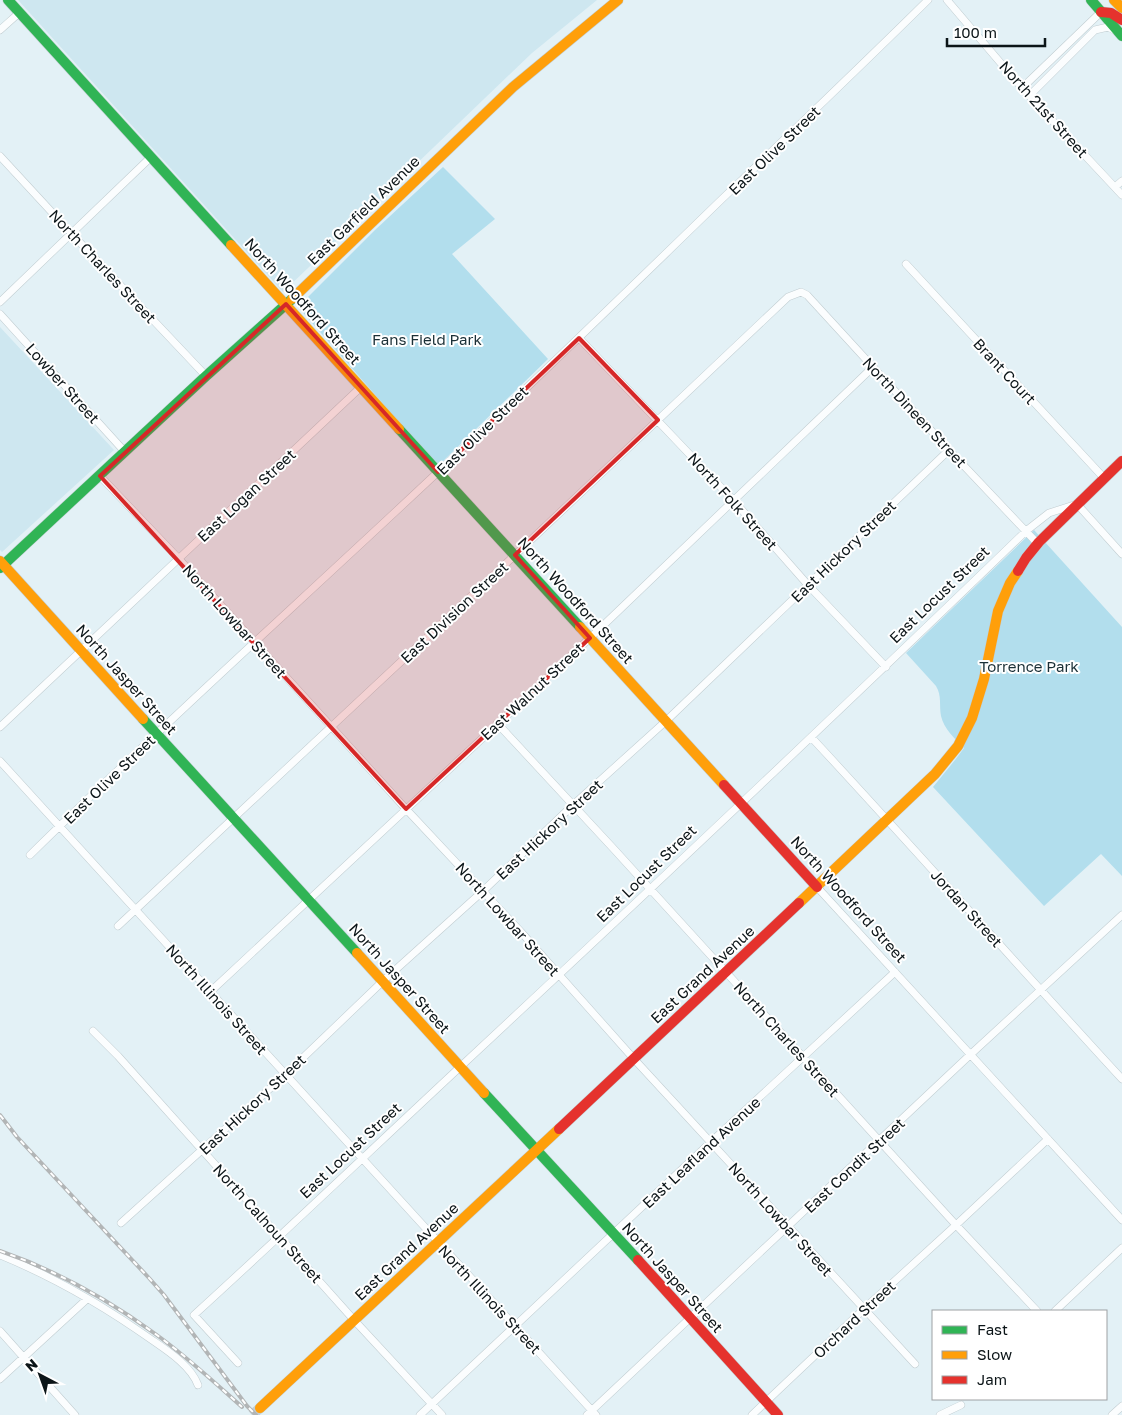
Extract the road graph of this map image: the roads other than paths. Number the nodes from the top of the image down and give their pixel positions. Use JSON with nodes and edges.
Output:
{"nodes":[{"id":1,"x":8,"y":0,"type":"edge"},
{"id":2,"x":618,"y":0,"type":"edge"},
{"id":3,"x":928,"y":0,"type":"edge"},
{"id":4,"x":947,"y":0,"type":"edge"},
{"id":5,"x":1091,"y":0,"type":"edge"},
{"id":6,"x":1114,"y":0,"type":"edge"},
{"id":7,"x":1122,"y":8,"type":"edge"},
{"id":8,"x":1101,"y":12,"type":"junction"},
{"id":9,"x":20,"y":13,"type":"junction"},
{"id":10,"x":1122,"y":20,"type":"edge"},
{"id":11,"x":0,"y":30,"type":"edge"},
{"id":12,"x":1120,"y":34,"type":"edge"},
{"id":13,"x":1022,"y":88,"type":"junction"},
{"id":14,"x":1030,"y":95,"type":"junction"},
{"id":15,"x":0,"y":156,"type":"edge"},
{"id":16,"x":151,"y":158,"type":"junction"},
{"id":17,"x":1122,"y":181,"type":"edge"},
{"id":18,"x":1115,"y":187,"type":"junction"},
{"id":19,"x":1122,"y":195,"type":"edge"},
{"id":20,"x":71,"y":233,"type":"junction"},
{"id":21,"x":906,"y":264,"type":"dead end"},
{"id":22,"x":788,"y":296,"type":"joint"},
{"id":23,"x":0,"y":302,"type":"edge"},
{"id":24,"x":286,"y":304,"type":"junction"},
{"id":25,"x":0,"y":314,"type":"edge"},
{"id":26,"x":579,"y":338,"type":"junction"},
{"id":27,"x":873,"y":367,"type":"junction"},
{"id":28,"x":206,"y":376,"type":"junction"},
{"id":29,"x":361,"y":387,"type":"junction"},
{"id":30,"x":658,"y":420,"type":"junction"},
{"id":31,"x":949,"y":450,"type":"junction"},
{"id":32,"x":125,"y":452,"type":"junction"},
{"id":33,"x":1122,"y":461,"type":"edge"},
{"id":34,"x":438,"y":472,"type":"junction"},
{"id":35,"x":100,"y":476,"type":"junction"},
{"id":36,"x":1104,"y":478,"type":"junction"},
{"id":37,"x":734,"y":501,"type":"junction"},
{"id":38,"x":1077,"y":504,"type":"junction"},
{"id":39,"x":1026,"y":531,"type":"junction"},
{"id":40,"x":1038,"y":544,"type":"junction"},
{"id":41,"x":1122,"y":554,"type":"edge"},
{"id":42,"x":514,"y":556,"type":"junction"},
{"id":43,"x":179,"y":559,"type":"junction"},
{"id":44,"x":1,"y":564,"type":"edge"},
{"id":45,"x":808,"y":585,"type":"junction"},
{"id":46,"x":590,"y":638,"type":"junction"},
{"id":47,"x":255,"y":642,"type":"junction"},
{"id":48,"x":80,"y":650,"type":"junction"},
{"id":49,"x":886,"y":667,"type":"junction"},
{"id":50,"x":666,"y":721,"type":"junction"},
{"id":51,"x":497,"y":723,"type":"junction"},
{"id":52,"x":331,"y":726,"type":"junction"},
{"id":53,"x":0,"y":727,"type":"edge"},
{"id":54,"x":157,"y":733,"type":"junction"},
{"id":55,"x":811,"y":737,"type":"junction"},
{"id":56,"x":0,"y":761,"type":"edge"},
{"id":57,"x":741,"y":803,"type":"junction"},
{"id":58,"x":573,"y":805,"type":"junction"},
{"id":59,"x":406,"y":809,"type":"junction"},
{"id":60,"x":233,"y":818,"type":"junction"},
{"id":61,"x":888,"y":820,"type":"junction"},
{"id":62,"x":60,"y":826,"type":"junction"},
{"id":63,"x":30,"y":855,"type":"dead end"},
{"id":64,"x":817,"y":887,"type":"junction"},
{"id":65,"x":650,"y":890,"type":"junction"},
{"id":66,"x":483,"y":891,"type":"junction"},
{"id":67,"x":309,"y":900,"type":"junction"},
{"id":68,"x":136,"y":910,"type":"junction"},
{"id":69,"x":1122,"y":915,"type":"edge"},
{"id":70,"x":118,"y":926,"type":"dead end"},
{"id":71,"x":727,"y":972,"type":"junction"},
{"id":72,"x":895,"y":972,"type":"junction"},
{"id":73,"x":559,"y":975,"type":"junction"},
{"id":74,"x":383,"y":981,"type":"junction"},
{"id":75,"x":1040,"y":990,"type":"junction"},
{"id":76,"x":210,"y":992,"type":"junction"},
{"id":77,"x":93,"y":1031,"type":"dead end"},
{"id":78,"x":971,"y":1054,"type":"junction"},
{"id":79,"x":804,"y":1057,"type":"junction"},
{"id":80,"x":634,"y":1059,"type":"junction"},
{"id":81,"x":460,"y":1067,"type":"junction"},
{"id":82,"x":286,"y":1074,"type":"junction"},
{"id":83,"x":1122,"y":1079,"type":"edge"},
{"id":84,"x":1048,"y":1139,"type":"junction"},
{"id":85,"x":880,"y":1140,"type":"junction"},
{"id":86,"x":711,"y":1142,"type":"junction"},
{"id":87,"x":536,"y":1150,"type":"junction"},
{"id":88,"x":202,"y":1151,"type":"junction"},
{"id":89,"x":362,"y":1159,"type":"junction"},
{"id":90,"x":1122,"y":1220,"type":"edge"},
{"id":91,"x":121,"y":1223,"type":"dead end"},
{"id":92,"x":956,"y":1225,"type":"junction"},
{"id":93,"x":788,"y":1227,"type":"junction"},
{"id":94,"x":614,"y":1234,"type":"junction"},
{"id":95,"x":280,"y":1237,"type":"junction"},
{"id":96,"x":438,"y":1242,"type":"junction"},
{"id":97,"x":1122,"y":1248,"type":"edge"},
{"id":98,"x":0,"y":1255,"type":"edge"},
{"id":99,"x":87,"y":1299,"type":"junction"},
{"id":100,"x":864,"y":1309,"type":"junction"},
{"id":101,"x":1036,"y":1310,"type":"edge"},
{"id":102,"x":1055,"y":1310,"type":"edge"},
{"id":103,"x":690,"y":1319,"type":"junction"},
{"id":104,"x":354,"y":1320,"type":"junction"},
{"id":105,"x":516,"y":1326,"type":"junction"},
{"id":106,"x":0,"y":1331,"type":"edge"},
{"id":107,"x":23,"y":1358,"type":"junction"},
{"id":108,"x":238,"y":1363,"type":"dead end"},
{"id":109,"x":915,"y":1364,"type":"dead end"},
{"id":110,"x":0,"y":1379,"type":"edge"},
{"id":111,"x":198,"y":1384,"type":"dead end"},
{"id":112,"x":766,"y":1402,"type":"junction"},
{"id":113,"x":431,"y":1404,"type":"junction"},
{"id":114,"x":961,"y":1405,"type":"dead end"},
{"id":115,"x":1122,"y":1406,"type":"edge"},
{"id":116,"x":260,"y":1408,"type":"tunnel mouth"},
{"id":117,"x":592,"y":1414,"type":"edge"},
{"id":118,"x":75,"y":1415,"type":"edge"},
{"id":119,"x":420,"y":1415,"type":"edge"},
{"id":120,"x":442,"y":1415,"type":"edge"},
{"id":121,"x":752,"y":1415,"type":"edge"},
{"id":122,"x":778,"y":1415,"type":"edge"},
{"id":123,"x":940,"y":1415,"type":"edge"},
{"id":124,"x":1112,"y":1415,"type":"edge"}],
"edges":[{"from":1,"to":9,"type":"street","name":"North Woodford Street"},
{"from":2,"to":24,"type":"street","name":"East Garfield Avenue"},
{"from":3,"to":26,"type":"street","name":"East Olive Street"},
{"from":4,"to":13,"type":"street","name":"North 21st Street"},
{"from":5,"to":8,"type":"street"},
{"from":6,"to":7,"type":"street"},
{"from":8,"to":10,"type":"street"},
{"from":8,"to":12,"type":"street"},
{"from":8,"to":13,"type":"street"},
{"from":9,"to":11,"type":"street"},
{"from":9,"to":16,"type":"street","name":"North Woodford Street"},
{"from":12,"to":14,"type":"street"},
{"from":13,"to":14,"type":"street","name":"North 21st Street"},
{"from":14,"to":18,"type":"street","name":"North 21st Street"},
{"from":15,"to":20,"type":"street","name":"North Charles Street"},
{"from":16,"to":20,"type":"street"},
{"from":16,"to":24,"type":"street","name":"North Woodford Street"},
{"from":17,"to":18,"type":"street"},
{"from":18,"to":19,"type":"street","name":"North 21st Street"},
{"from":20,"to":23,"type":"street"},
{"from":20,"to":28,"type":"street","name":"North Charles Street"},
{"from":21,"to":36,"type":"street","name":"Brant Court"},
{"from":22,"to":27,"type":"street","name":"North Dineen Street"},
{"from":22,"to":30,"type":"street","name":"East Division Street"},
{"from":24,"to":28,"type":"street","name":"East Garfield Avenue"},
{"from":24,"to":29,"type":"street","name":"North Woodford Street"},
{"from":25,"to":32,"type":"street","name":"Lowber Street"},
{"from":26,"to":30,"type":"street","name":"North Folk Street"},
{"from":26,"to":34,"type":"street","name":"East Olive Street"},
{"from":27,"to":31,"type":"street","name":"North Dineen Street"},
{"from":27,"to":37,"type":"street","name":"East Walnut Street"},
{"from":28,"to":32,"type":"street","name":"East Garfield Avenue"},
{"from":29,"to":34,"type":"street","name":"North Woodford Street"},
{"from":29,"to":43,"type":"street","name":"East Logan Street"},
{"from":30,"to":37,"type":"street","name":"North Folk Street"},
{"from":30,"to":42,"type":"street","name":"East Division Street"},
{"from":31,"to":39,"type":"street","name":"North Dineen Street"},
{"from":31,"to":45,"type":"street","name":"East Hickory Street"},
{"from":32,"to":35,"type":"street","name":"East Garfield Avenue"},
{"from":33,"to":36,"type":"street","name":"East Locust Street"},
{"from":34,"to":42,"type":"street","name":"North Woodford Street"},
{"from":34,"to":47,"type":"street","name":"East Olive Street"},
{"from":35,"to":43,"type":"street","name":"North Lowbar Street"},
{"from":35,"to":44,"type":"street","name":"East Garfield Avenue"},
{"from":36,"to":38,"type":"street","name":"East Locust Street"},
{"from":37,"to":45,"type":"street","name":"North Folk Street"},
{"from":37,"to":46,"type":"street","name":"East Walnut Street"},
{"from":38,"to":39,"type":"street","name":"East Locust Street"},
{"from":38,"to":40,"type":"street","name":"East Grand Avenue"},
{"from":38,"to":41,"type":"street"},
{"from":39,"to":40,"type":"street","name":"North Dineen Street"},
{"from":39,"to":49,"type":"street","name":"East Locust Street"},
{"from":40,"to":61,"type":"street","name":"East Grand Avenue"},
{"from":42,"to":46,"type":"street","name":"North Woodford Street"},
{"from":42,"to":52,"type":"street","name":"East Division Street"},
{"from":43,"to":47,"type":"street","name":"North Lowbar Street"},
{"from":43,"to":48,"type":"street","name":"East Logan Street"},
{"from":44,"to":48,"type":"street","name":"North Jasper Street"},
{"from":45,"to":49,"type":"street","name":"North Folk Street"},
{"from":45,"to":50,"type":"street","name":"East Hickory Street"},
{"from":46,"to":50,"type":"street","name":"North Woodford Street"},
{"from":46,"to":51,"type":"street","name":"East Walnut Street"},
{"from":47,"to":52,"type":"street","name":"North Lowbar Street"},
{"from":47,"to":54,"type":"street","name":"East Olive Street"},
{"from":48,"to":53,"type":"street","name":"East Logan Street"},
{"from":48,"to":54,"type":"street","name":"North Jasper Street"},
{"from":49,"to":55,"type":"street","name":"East Locust Street"},
{"from":50,"to":57,"type":"street","name":"North Woodford Street"},
{"from":50,"to":58,"type":"street","name":"East Hickory Street"},
{"from":51,"to":58,"type":"street","name":"North Charles Street"},
{"from":51,"to":59,"type":"street","name":"East Walnut Street"},
{"from":52,"to":59,"type":"street","name":"North Lowbar Street"},
{"from":52,"to":60,"type":"street","name":"East Division Street"},
{"from":54,"to":60,"type":"street","name":"North Jasper Street"},
{"from":54,"to":62,"type":"street","name":"East Olive Street"},
{"from":55,"to":57,"type":"street","name":"East Locust Street"},
{"from":55,"to":61,"type":"street","name":"Jordan Street"},
{"from":56,"to":62,"type":"street","name":"North Illinois Street"},
{"from":57,"to":64,"type":"street","name":"North Woodford Street"},
{"from":57,"to":65,"type":"street","name":"East Locust Street"},
{"from":58,"to":65,"type":"street","name":"North Charles Street"},
{"from":58,"to":66,"type":"street","name":"East Hickory Street"},
{"from":59,"to":66,"type":"street","name":"North Lowbar Street"},
{"from":59,"to":67,"type":"street","name":"East Walnut Street"},
{"from":60,"to":67,"type":"street","name":"North Jasper Street"},
{"from":60,"to":68,"type":"street","name":"East Division Street"},
{"from":61,"to":64,"type":"street","name":"East Grand Avenue"},
{"from":61,"to":75,"type":"street","name":"Jordan Street"},
{"from":62,"to":63,"type":"street","name":"East Olive Street"},
{"from":62,"to":68,"type":"street","name":"North Illinois Street"},
{"from":64,"to":71,"type":"street","name":"East Grand Avenue"},
{"from":64,"to":72,"type":"street","name":"North Woodford Street"},
{"from":65,"to":71,"type":"street","name":"North Charles Street"},
{"from":65,"to":73,"type":"street","name":"East Locust Street"},
{"from":66,"to":73,"type":"street","name":"North Lowbar Street"},
{"from":66,"to":74,"type":"street","name":"East Hickory Street"},
{"from":67,"to":74,"type":"street","name":"North Jasper Street"},
{"from":67,"to":76,"type":"street","name":"East Walnut Street"},
{"from":68,"to":70,"type":"street","name":"East Division Street"},
{"from":68,"to":76,"type":"street","name":"North Illinois Street"},
{"from":69,"to":75,"type":"street","name":"East Condit Street"},
{"from":71,"to":79,"type":"street","name":"North Charles Street"},
{"from":71,"to":80,"type":"street","name":"East Grand Avenue"},
{"from":72,"to":78,"type":"street","name":"North Woodford Street"},
{"from":72,"to":79,"type":"street","name":"East Leafland Avenue"},
{"from":73,"to":80,"type":"street","name":"North Lowbar Street"},
{"from":73,"to":81,"type":"street","name":"East Locust Street"},
{"from":74,"to":81,"type":"street","name":"North Jasper Street"},
{"from":74,"to":82,"type":"street","name":"East Hickory Street"},
{"from":75,"to":78,"type":"street","name":"East Condit Street"},
{"from":75,"to":83,"type":"street","name":"Jordan Street"},
{"from":76,"to":82,"type":"street","name":"North Illinois Street"},
{"from":77,"to":88,"type":"street","name":"North Calhoun Street"},
{"from":78,"to":84,"type":"street","name":"North Woodford Street"},
{"from":78,"to":85,"type":"street","name":"East Condit Street"},
{"from":79,"to":85,"type":"street","name":"North Charles Street"},
{"from":79,"to":86,"type":"street","name":"East Leafland Avenue"},
{"from":80,"to":86,"type":"street","name":"North Lowbar Street"},
{"from":80,"to":87,"type":"street","name":"East Grand Avenue"},
{"from":81,"to":87,"type":"street","name":"North Jasper Street"},
{"from":81,"to":89,"type":"street","name":"East Locust Street"},
{"from":82,"to":88,"type":"street","name":"East Hickory Street"},
{"from":82,"to":89,"type":"street","name":"North Illinois Street"},
{"from":84,"to":90,"type":"street","name":"North Woodford Street"},
{"from":84,"to":92,"type":"street","name":"Orchard Street"},
{"from":85,"to":92,"type":"street","name":"North Charles Street"},
{"from":85,"to":93,"type":"street","name":"East Condit Street"},
{"from":86,"to":93,"type":"street","name":"North Lowbar Street"},
{"from":86,"to":94,"type":"street","name":"East Leafland Avenue"},
{"from":87,"to":94,"type":"street","name":"North Jasper Street"},
{"from":87,"to":96,"type":"street","name":"East Grand Avenue"},
{"from":88,"to":91,"type":"street","name":"East Hickory Street"},
{"from":88,"to":95,"type":"street","name":"North Calhoun Street"},
{"from":89,"to":95,"type":"street","name":"East Locust Street"},
{"from":89,"to":96,"type":"street","name":"North Illinois Street"},
{"from":92,"to":100,"type":"street","name":"Orchard Street"},
{"from":92,"to":101,"type":"street","name":"North Charles Street"},
{"from":93,"to":100,"type":"street","name":"North Lowbar Street"},
{"from":93,"to":103,"type":"street","name":"East Condit Street"},
{"from":94,"to":103,"type":"street","name":"North Jasper Street"},
{"from":94,"to":105,"type":"street","name":"East Leafland Avenue"},
{"from":95,"to":104,"type":"street","name":"North Calhoun Street"},
{"from":95,"to":108,"type":"street","name":"East Locust Street"},
{"from":96,"to":104,"type":"street","name":"East Grand Avenue"},
{"from":96,"to":105,"type":"street","name":"North Illinois Street"},
{"from":97,"to":102,"type":"street"},
{"from":98,"to":99,"type":"street"},
{"from":99,"to":107,"type":"street"},
{"from":99,"to":111,"type":"street"},
{"from":100,"to":109,"type":"street","name":"North Lowbar Street"},
{"from":100,"to":112,"type":"street","name":"Orchard Street"},
{"from":103,"to":112,"type":"street","name":"North Jasper Street"},
{"from":103,"to":117,"type":"street","name":"East Condit Street"},
{"from":104,"to":113,"type":"street","name":"North Calhoun Street"},
{"from":104,"to":116,"type":"street","name":"East Grand Avenue"},
{"from":105,"to":113,"type":"street","name":"East Leafland Avenue"},
{"from":105,"to":117,"type":"street","name":"North Illinois Street"},
{"from":106,"to":107,"type":"street"},
{"from":107,"to":110,"type":"street"},
{"from":107,"to":118,"type":"street"},
{"from":112,"to":121,"type":"street","name":"Orchard Street"},
{"from":112,"to":122,"type":"street","name":"North Jasper Street"},
{"from":113,"to":119,"type":"street","name":"East Leafland Avenue"},
{"from":113,"to":120,"type":"street","name":"North Calhoun Street"},
{"from":114,"to":123,"type":"street"},
{"from":115,"to":124,"type":"street"}]}
